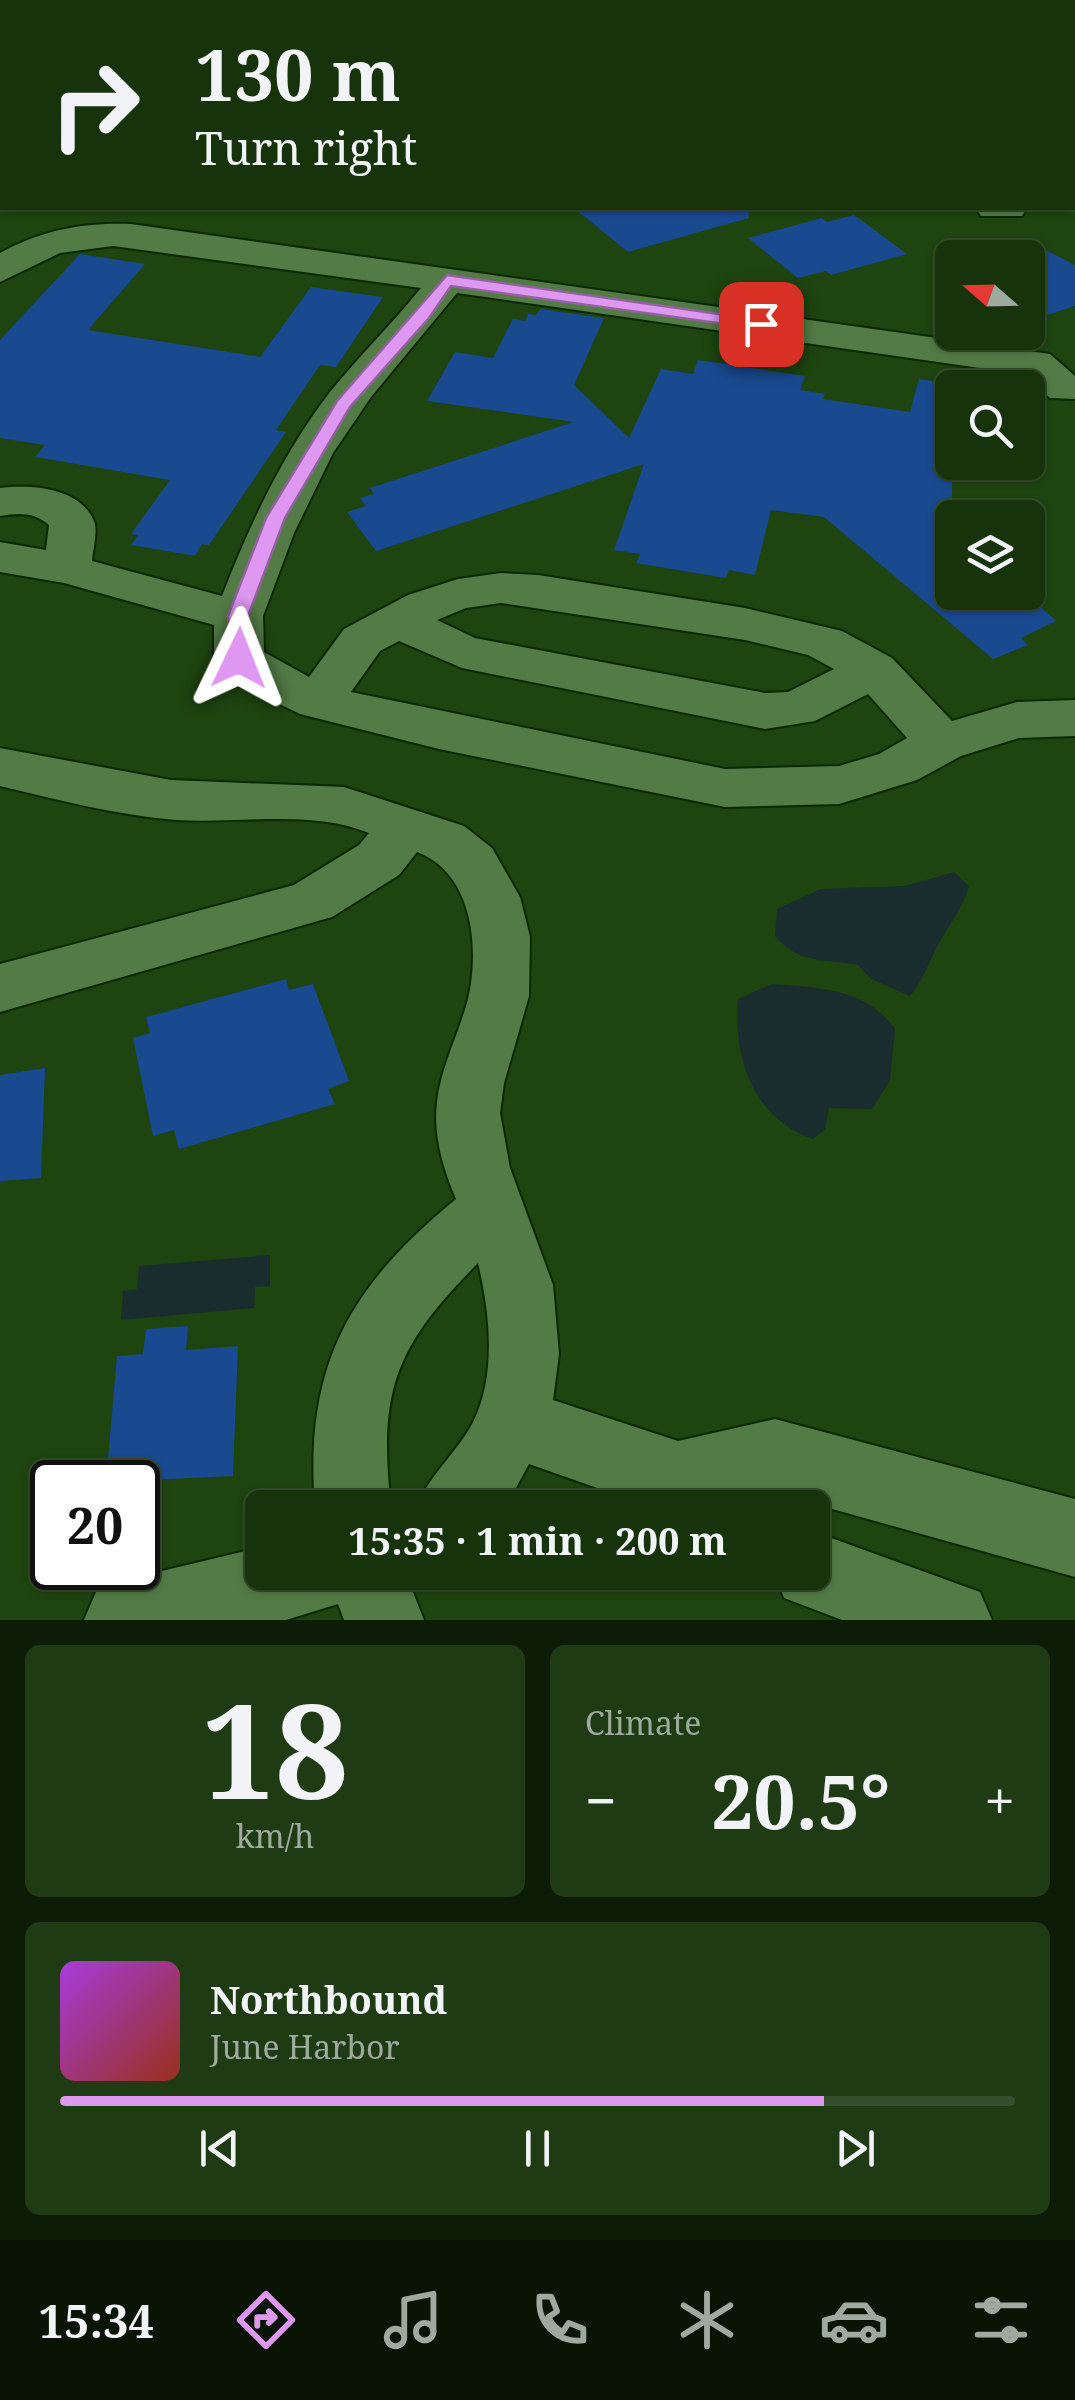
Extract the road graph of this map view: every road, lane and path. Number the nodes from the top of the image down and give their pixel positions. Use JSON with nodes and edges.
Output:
{"nodes":[{"id":1,"x":0,"y":270,"type":"edge"},
{"id":2,"x":447,"y":280,"type":"junction"},
{"id":3,"x":1065,"y":389,"type":"dead end"},
{"id":4,"x":0,"y":502,"type":"edge"},
{"id":5,"x":0,"y":557,"type":"edge"},
{"id":6,"x":68,"y":569,"type":"junction"},
{"id":7,"x":238,"y":616,"type":"junction"},
{"id":8,"x":398,"y":620,"type":"junction"},
{"id":9,"x":874,"y":670,"type":"junction"},
{"id":10,"x":318,"y":702,"type":"junction"},
{"id":11,"x":1075,"y":718,"type":"edge"},
{"id":12,"x":942,"y":742,"type":"junction"},
{"id":13,"x":0,"y":767,"type":"edge"},
{"id":14,"x":406,"y":828,"type":"junction"},
{"id":15,"x":0,"y":988,"type":"edge"},
{"id":16,"x":490,"y":1211,"type":"junction"},
{"id":17,"x":513,"y":1424,"type":"junction"},
{"id":18,"x":352,"y":1490,"type":"edge"},
{"id":19,"x":473,"y":1490,"type":"edge"},
{"id":20,"x":685,"y":1490,"type":"edge"},
{"id":21,"x":700,"y":1490,"type":"edge"},
{"id":22,"x":1075,"y":1538,"type":"edge"},
{"id":23,"x":830,"y":1576,"type":"edge"},
{"id":24,"x":248,"y":1590,"type":"edge"},
{"id":25,"x":373,"y":1590,"type":"edge"},
{"id":26,"x":124,"y":1620,"type":"edge"},
{"id":27,"x":384,"y":1620,"type":"edge"},
{"id":28,"x":952,"y":1620,"type":"edge"}],
"edges":[{"from":1,"to":2,"type":"street"},
{"from":2,"to":3,"type":"street"},
{"from":2,"to":7,"type":"street"},
{"from":4,"to":6,"type":"street"},
{"from":5,"to":6,"type":"street"},
{"from":6,"to":7,"type":"street"},
{"from":7,"to":10,"type":"street"},
{"from":8,"to":9,"type":"street"},
{"from":8,"to":9,"type":"street"},
{"from":8,"to":10,"type":"street"},
{"from":9,"to":12,"type":"street"},
{"from":10,"to":12,"type":"street"},
{"from":11,"to":12,"type":"street"},
{"from":13,"to":14,"type":"street"},
{"from":14,"to":15,"type":"street"},
{"from":14,"to":16,"type":"street"},
{"from":16,"to":17,"type":"street"},
{"from":16,"to":18,"type":"street"},
{"from":17,"to":19,"type":"street"},
{"from":17,"to":20,"type":"street"},
{"from":21,"to":22,"type":"street"},
{"from":23,"to":28,"type":"street"},
{"from":24,"to":26,"type":"street"},
{"from":25,"to":27,"type":"street"}]}
